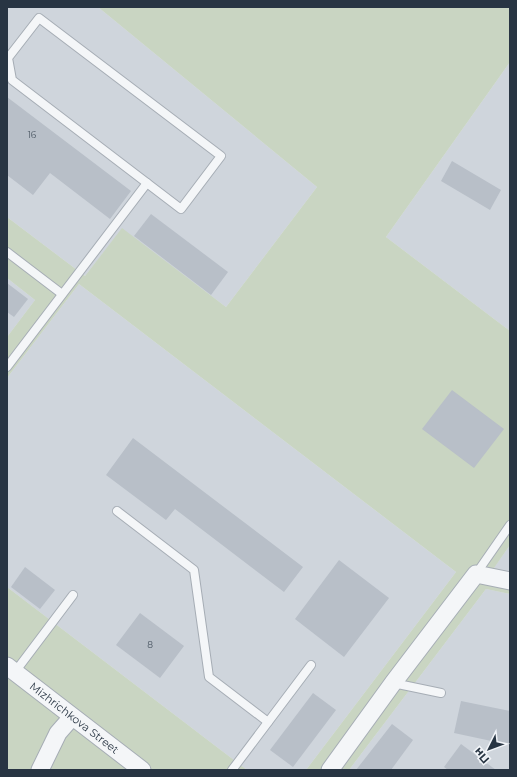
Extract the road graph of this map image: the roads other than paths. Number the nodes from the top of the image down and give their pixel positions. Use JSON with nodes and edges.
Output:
{"nodes":[{"id":1,"x":147,"y":183,"type":"junction"},
{"id":2,"x":7,"y":252,"type":"edge"},
{"id":3,"x":62,"y":294,"type":"junction"},
{"id":4,"x":7,"y":367,"type":"edge"},
{"id":5,"x":117,"y":511,"type":"dead end"},
{"id":6,"x":510,"y":525,"type":"edge"},
{"id":7,"x":476,"y":574,"type":"junction"},
{"id":8,"x":510,"y":582,"type":"edge"},
{"id":9,"x":72,"y":595,"type":"dead end"},
{"id":10,"x":311,"y":665,"type":"dead end"},
{"id":11,"x":11,"y":669,"type":"edge"},
{"id":12,"x":393,"y":683,"type":"junction"},
{"id":13,"x":441,"y":693,"type":"dead end"},
{"id":14,"x":72,"y":717,"type":"junction"},
{"id":15,"x":268,"y":722,"type":"junction"},
{"id":16,"x":40,"y":770,"type":"edge"},
{"id":17,"x":142,"y":770,"type":"edge"},
{"id":18,"x":232,"y":770,"type":"edge"},
{"id":19,"x":330,"y":770,"type":"edge"}],
"edges":[{"from":1,"to":1,"type":"lane"},
{"from":1,"to":3,"type":"lane"},
{"from":2,"to":3,"type":"lane"},
{"from":3,"to":4,"type":"lane"},
{"from":5,"to":15,"type":"lane"},
{"from":6,"to":7,"type":"lane"},
{"from":7,"to":8,"type":"street"},
{"from":7,"to":12,"type":"street"},
{"from":9,"to":11,"type":"lane"},
{"from":10,"to":15,"type":"lane"},
{"from":11,"to":14,"type":"street","name":"Mizhrichkova Street"},
{"from":12,"to":13,"type":"lane"},
{"from":12,"to":19,"type":"street"},
{"from":14,"to":16,"type":"street"},
{"from":14,"to":17,"type":"street","name":"Mizhrichkova Street"},
{"from":15,"to":18,"type":"lane"}]}
